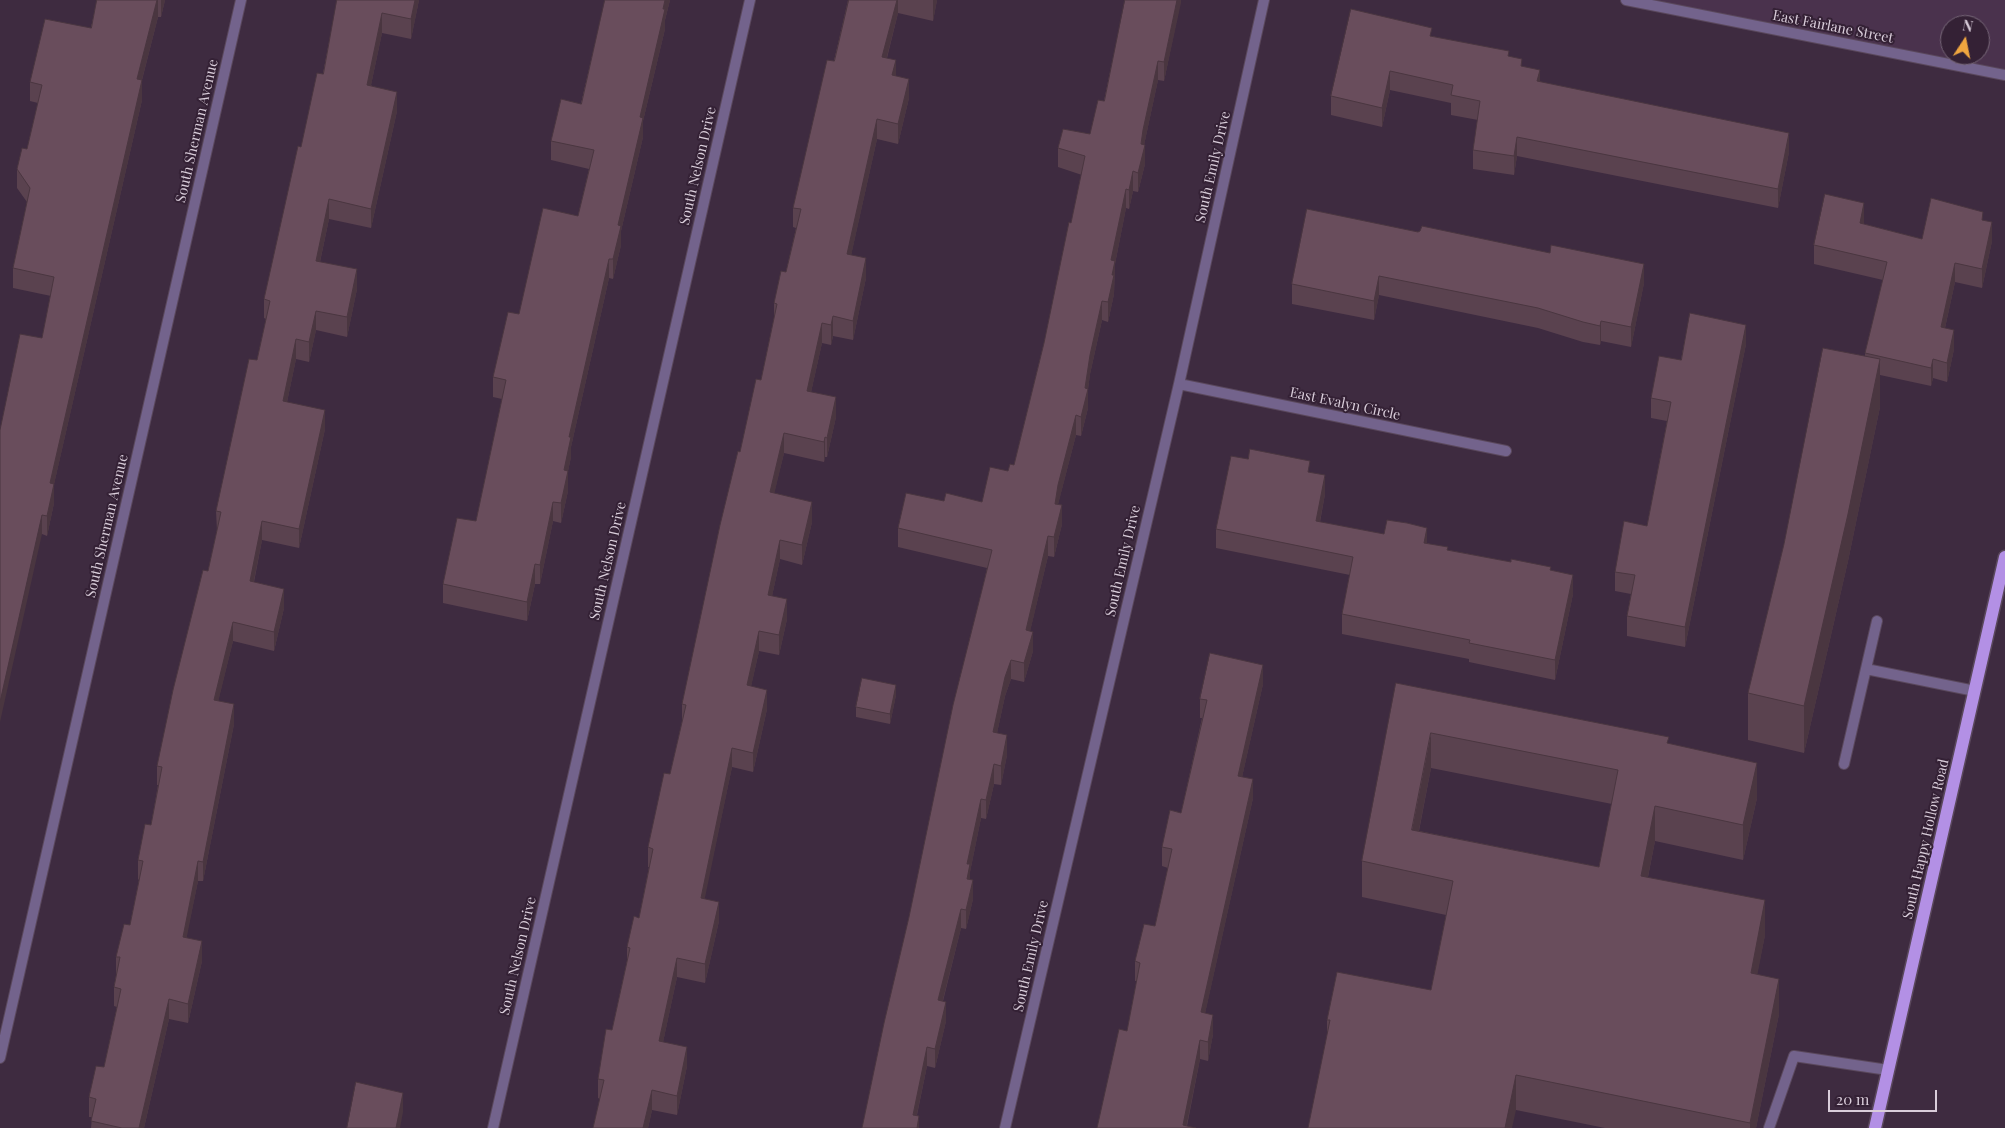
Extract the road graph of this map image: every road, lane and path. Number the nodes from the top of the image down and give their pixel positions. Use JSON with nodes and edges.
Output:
{"nodes":[{"id":1,"x":240,"y":0,"type":"edge"},
{"id":2,"x":750,"y":0,"type":"edge"},
{"id":3,"x":1264,"y":0,"type":"edge"},
{"id":4,"x":1626,"y":0,"type":"edge"},
{"id":5,"x":2005,"y":75,"type":"edge"},
{"id":6,"x":1179,"y":384,"type":"junction"},
{"id":7,"x":1506,"y":451,"type":"dead end"},
{"id":8,"x":2005,"y":557,"type":"edge"},
{"id":9,"x":1877,"y":621,"type":"dead end"},
{"id":10,"x":1866,"y":669,"type":"junction"},
{"id":11,"x":1975,"y":691,"type":"junction"},
{"id":12,"x":1844,"y":764,"type":"dead end"},
{"id":13,"x":0,"y":1058,"type":"edge"},
{"id":14,"x":1888,"y":1070,"type":"junction"},
{"id":15,"x":493,"y":1128,"type":"edge"},
{"id":16,"x":1005,"y":1128,"type":"edge"},
{"id":17,"x":1769,"y":1128,"type":"edge"},
{"id":18,"x":1875,"y":1128,"type":"edge"}],
"edges":[{"from":1,"to":13,"type":"street","name":"South Sherman Avenue"},
{"from":2,"to":15,"type":"street","name":"South Nelson Drive"},
{"from":3,"to":6,"type":"street","name":"South Emily Drive"},
{"from":4,"to":5,"type":"street","name":"East Fairlane Street"},
{"from":6,"to":7,"type":"street","name":"East Evalyn Circle"},
{"from":6,"to":16,"type":"street","name":"South Emily Drive"},
{"from":8,"to":11,"type":"main road","name":"South Happy Hollow Road"},
{"from":9,"to":10,"type":"street"},
{"from":10,"to":11,"type":"street"},
{"from":10,"to":12,"type":"street"},
{"from":11,"to":14,"type":"main road","name":"South Happy Hollow Road"},
{"from":14,"to":17,"type":"street"},
{"from":14,"to":18,"type":"main road","name":"South Happy Hollow Road"}]}
